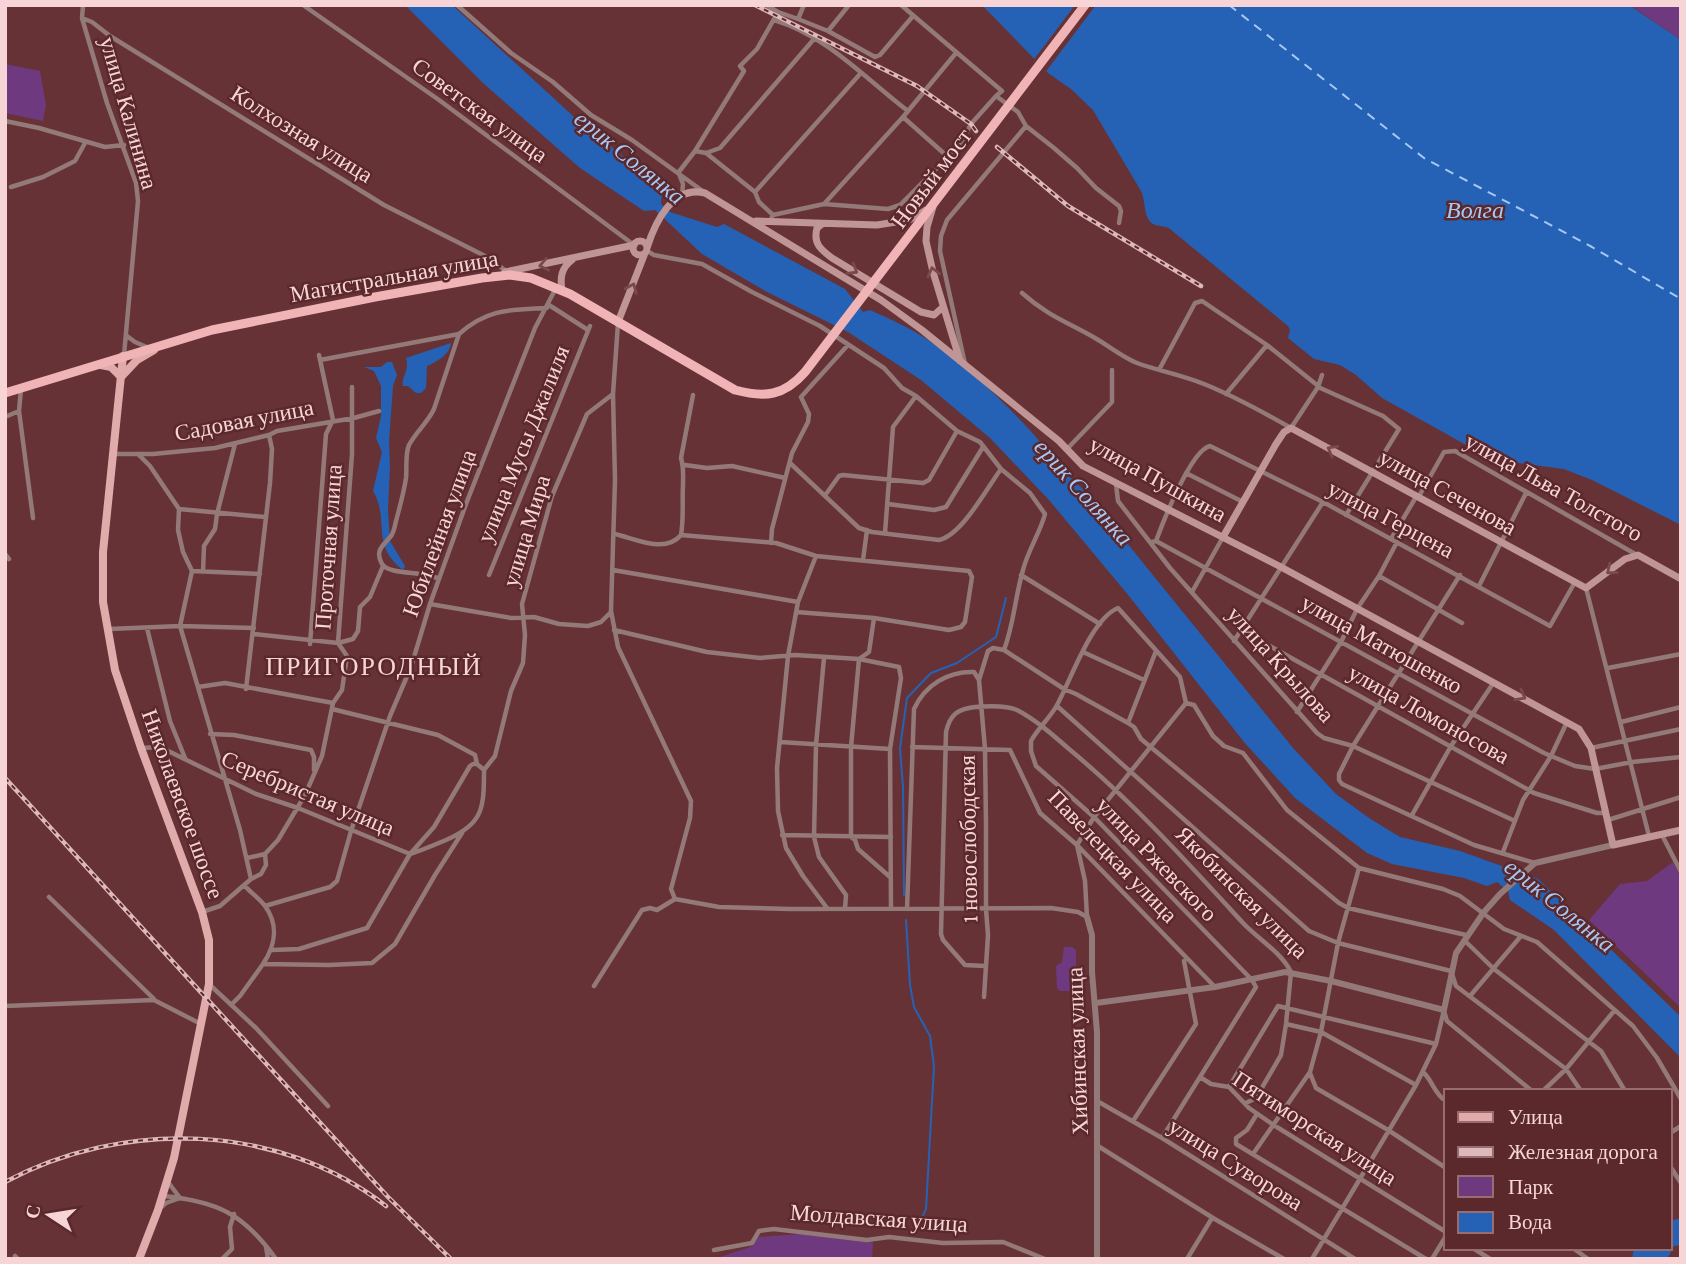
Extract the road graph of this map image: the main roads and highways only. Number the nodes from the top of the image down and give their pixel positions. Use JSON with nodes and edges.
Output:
{"nodes":[{"id":1,"x":1086,"y":5,"type":"edge"},
{"id":2,"x":933,"y":206,"type":"junction"},
{"id":3,"x":752,"y":221,"type":"junction"},
{"id":4,"x":657,"y":223,"type":"junction"},
{"id":5,"x":821,"y":224,"type":"junction"},
{"id":6,"x":636,"y":243,"type":"junction"},
{"id":7,"x":647,"y":251,"type":"junction"},
{"id":8,"x":583,"y":257,"type":"junction"},
{"id":9,"x":482,"y":278,"type":"junction"},
{"id":10,"x":559,"y":289,"type":"junction"},
{"id":11,"x":943,"y":307,"type":"junction"},
{"id":12,"x":618,"y":322,"type":"junction"},
{"id":13,"x":163,"y":345,"type":"junction"},
{"id":14,"x":124,"y":356,"type":"junction"},
{"id":15,"x":963,"y":363,"type":"junction"},
{"id":16,"x":96,"y":365,"type":"junction"},
{"id":17,"x":805,"y":372,"type":"joint"},
{"id":18,"x":121,"y":377,"type":"junction"},
{"id":19,"x":5,"y":393,"type":"edge"},
{"id":20,"x":1223,"y":537,"type":"junction"},
{"id":21,"x":1681,"y":579,"type":"edge"},
{"id":22,"x":1586,"y":588,"type":"joint"},
{"id":23,"x":1681,"y":830,"type":"edge"},
{"id":24,"x":139,"y":1259,"type":"edge"}],
"edges":[{"from":1,"to":2,"type":"highway","name":"Новый мост"},
{"from":2,"to":5,"type":"main road"},
{"from":11,"to":2,"type":"main road","one_way":true},
{"from":2,"to":17,"type":"highway","name":"Новый мост"},
{"from":3,"to":4,"type":"main road","name":"улица Пушкина"},
{"from":3,"to":5,"type":"main road"},
{"from":3,"to":15,"type":"main road","name":"улица Пушкина"},
{"from":4,"to":6,"type":"main road"},
{"from":4,"to":7,"type":"main road"},
{"from":5,"to":11,"type":"main road","one_way":true},
{"from":6,"to":7,"type":"main road"},
{"from":6,"to":7,"type":"main road"},
{"from":6,"to":8,"type":"main road"},
{"from":12,"to":7,"type":"main road","one_way":true},
{"from":8,"to":9,"type":"main road","one_way":true},
{"from":8,"to":10,"type":"main road"},
{"from":9,"to":10,"type":"highway","name":"Магистральная улица"},
{"from":9,"to":13,"type":"highway","name":"Магистральная улица"},
{"from":10,"to":12,"type":"highway","name":"Магистральная улица"},
{"from":11,"to":15,"type":"main road"},
{"from":12,"to":17,"type":"highway","name":"Магистральная улица"},
{"from":13,"to":14,"type":"highway","name":"Магистральная улица"},
{"from":13,"to":18,"type":"main road"},
{"from":14,"to":16,"type":"highway","name":"Магистральная улица"},
{"from":14,"to":18,"type":"main road","name":"Николаевское шоссе"},
{"from":15,"to":20,"type":"main road","name":"улица Пушкина"},
{"from":16,"to":18,"type":"main road"},
{"from":16,"to":19,"type":"highway","name":"Магистральная улица"},
{"from":18,"to":24,"type":"main road","name":"Николаевское шоссе"},
{"from":22,"to":20,"type":"main road","name":"улица Сеченова","one_way":true},
{"from":20,"to":23,"type":"main road","name":"улица Пушкина","one_way":true},
{"from":21,"to":22,"type":"main road","name":"улица Льва Толстого","one_way":true}]}
